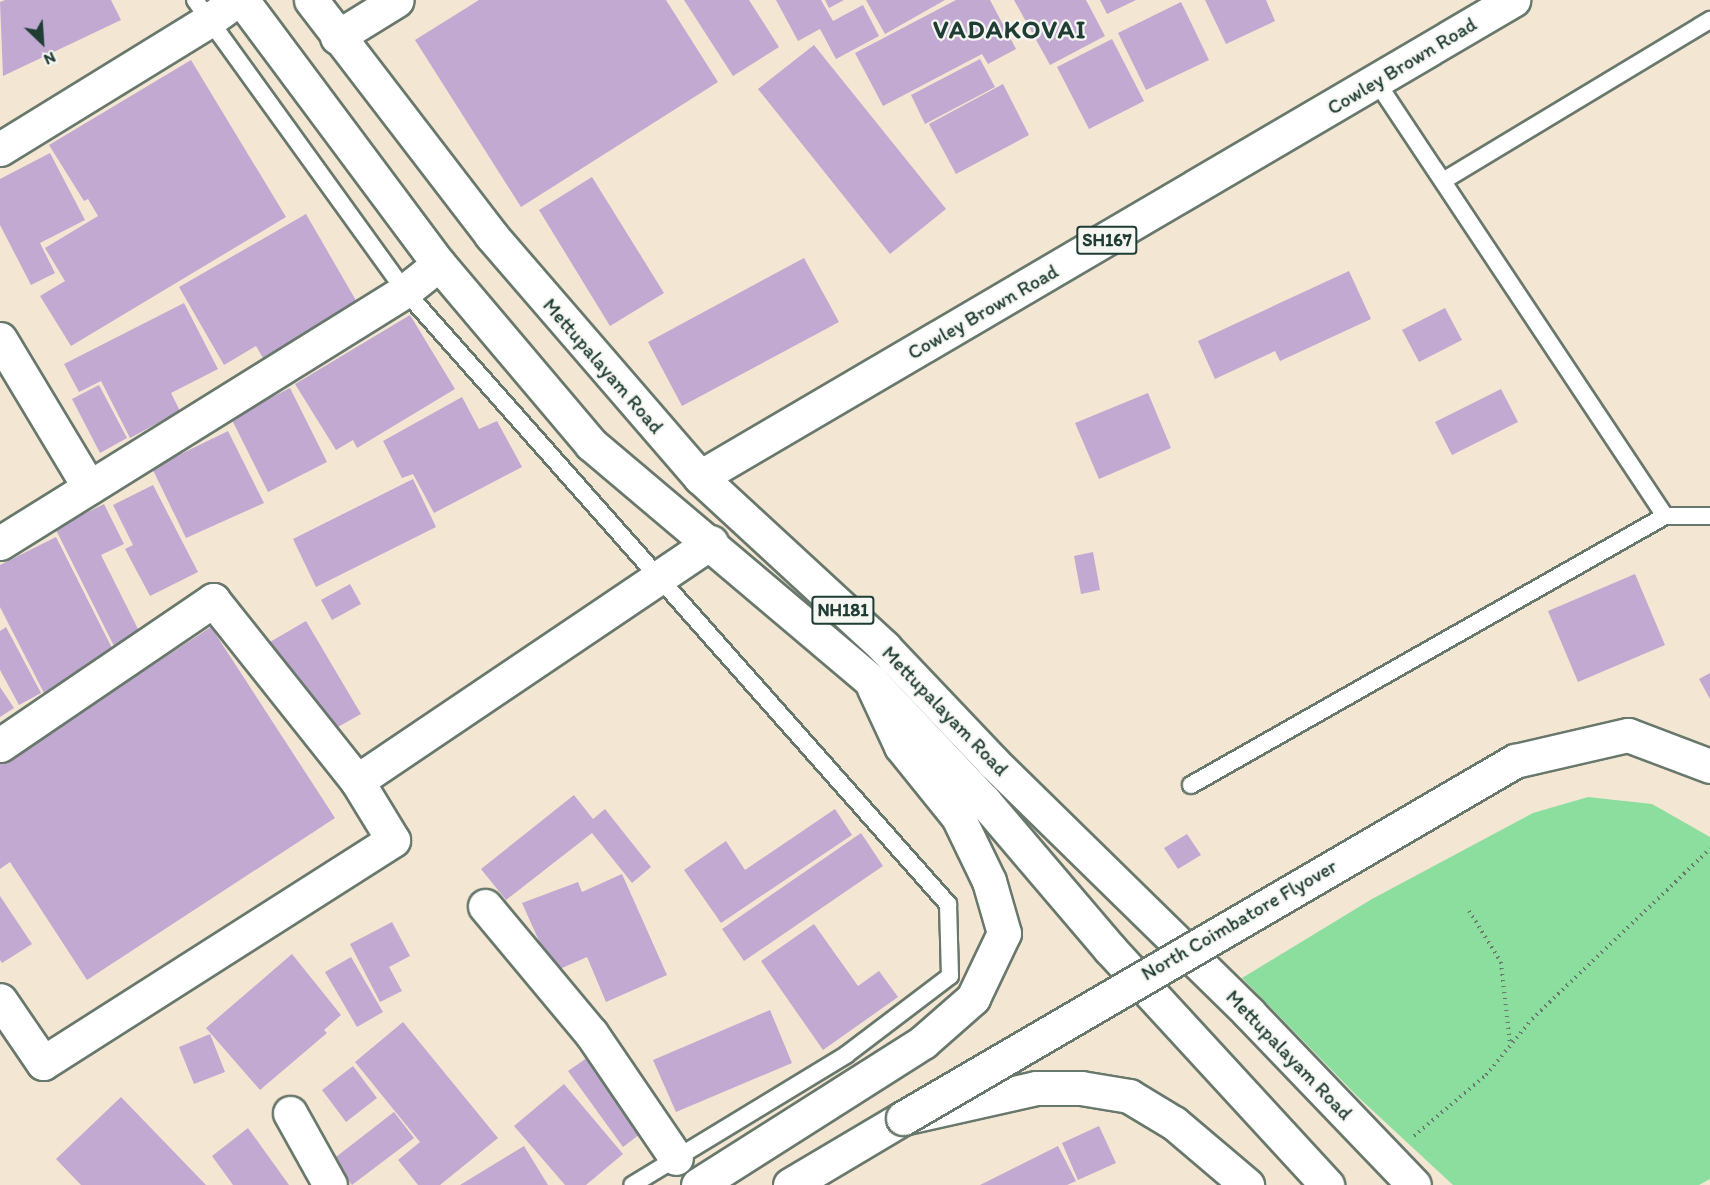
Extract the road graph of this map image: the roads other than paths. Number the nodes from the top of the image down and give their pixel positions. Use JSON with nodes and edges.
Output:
{"nodes":[{"id":1,"x":237,"y":0,"type":"edge"},
{"id":2,"x":242,"y":0,"type":"edge"},
{"id":3,"x":311,"y":0,"type":"edge"},
{"id":4,"x":397,"y":0,"type":"edge"},
{"id":5,"x":1513,"y":0,"type":"edge"},
{"id":6,"x":202,"y":11,"type":"edge"},
{"id":7,"x":1710,"y":20,"type":"edge"},
{"id":8,"x":337,"y":37,"type":"junction"},
{"id":9,"x":1376,"y":81,"type":"junction"},
{"id":10,"x":0,"y":149,"type":"edge"},
{"id":11,"x":1443,"y":181,"type":"junction"},
{"id":12,"x":439,"y":264,"type":"junction"},
{"id":13,"x":405,"y":291,"type":"junction"},
{"id":14,"x":0,"y":339,"type":"edge"},
{"id":15,"x":700,"y":477,"type":"junction"},
{"id":16,"x":89,"y":487,"type":"junction"},
{"id":17,"x":1665,"y":516,"type":"junction"},
{"id":18,"x":1710,"y":516,"type":"edge"},
{"id":19,"x":711,"y":542,"type":"junction"},
{"id":20,"x":0,"y":543,"type":"edge"},
{"id":21,"x":660,"y":577,"type":"junction"},
{"id":22,"x":871,"y":681,"type":"junction"},
{"id":23,"x":0,"y":746,"type":"edge"},
{"id":24,"x":1710,"y":765,"type":"edge"},
{"id":25,"x":357,"y":781,"type":"junction"},
{"id":26,"x":1191,"y":785,"type":"dead end"},
{"id":27,"x":484,"y":906,"type":"dead end"},
{"id":28,"x":0,"y":1000,"type":"edge"},
{"id":29,"x":290,"y":1113,"type":"dead end"},
{"id":30,"x":903,"y":1118,"type":"junction"},
{"id":31,"x":676,"y":1158,"type":"junction"},
{"id":32,"x":330,"y":1185,"type":"edge"},
{"id":33,"x":632,"y":1185,"type":"edge"},
{"id":34,"x":698,"y":1185,"type":"edge"},
{"id":35,"x":790,"y":1185,"type":"edge"},
{"id":36,"x":1247,"y":1185,"type":"edge"},
{"id":37,"x":1327,"y":1185,"type":"edge"},
{"id":38,"x":1414,"y":1185,"type":"edge"}],
"edges":[{"from":1,"to":6,"type":"main road"},
{"from":2,"to":12,"type":"main road","name":"Mettupalayam Road","number":"NH181"},
{"from":3,"to":8,"type":"main road","name":"Mettupalayam Road","number":"NH181"},
{"from":4,"to":8,"type":"main road"},
{"from":5,"to":9,"type":"main road","name":"Cowley Brown Road","number":"SH167"},
{"from":6,"to":10,"type":"main road"},
{"from":6,"to":13,"type":"lane"},
{"from":7,"to":11,"type":"lane"},
{"from":8,"to":15,"type":"main road","name":"Mettupalayam Road","number":"NH181"},
{"from":9,"to":11,"type":"lane"},
{"from":9,"to":15,"type":"main road","name":"Cowley Brown Road","number":"SH167"},
{"from":11,"to":17,"type":"lane"},
{"from":12,"to":13,"type":"main road"},
{"from":12,"to":19,"type":"main road","name":"Mettupalayam Road","number":"NH181"},
{"from":13,"to":16,"type":"main road"},
{"from":13,"to":21,"type":"lane"},
{"from":14,"to":16,"type":"main road"},
{"from":15,"to":38,"type":"main road","name":"Mettupalayam Road","number":"NH181"},
{"from":16,"to":20,"type":"main road"},
{"from":17,"to":18,"type":"lane"},
{"from":17,"to":26,"type":"lane"},
{"from":19,"to":21,"type":"main road"},
{"from":19,"to":22,"type":"main road","name":"Mettupalayam Road","number":"NH181"},
{"from":21,"to":25,"type":"main road"},
{"from":21,"to":31,"type":"lane"},
{"from":22,"to":34,"type":"main road"},
{"from":22,"to":37,"type":"main road","name":"Mettupalayam Road","number":"NH181"},
{"from":23,"to":25,"type":"main road"},
{"from":24,"to":30,"type":"main road","name":"North Coimbatore Flyover","bridge":true},
{"from":25,"to":28,"type":"main road"},
{"from":27,"to":31,"type":"main road"},
{"from":29,"to":32,"type":"main road"},
{"from":30,"to":35,"type":"main road","name":"North Coimbatore Flyover"},
{"from":30,"to":36,"type":"main road"},
{"from":31,"to":33,"type":"lane"}]}
